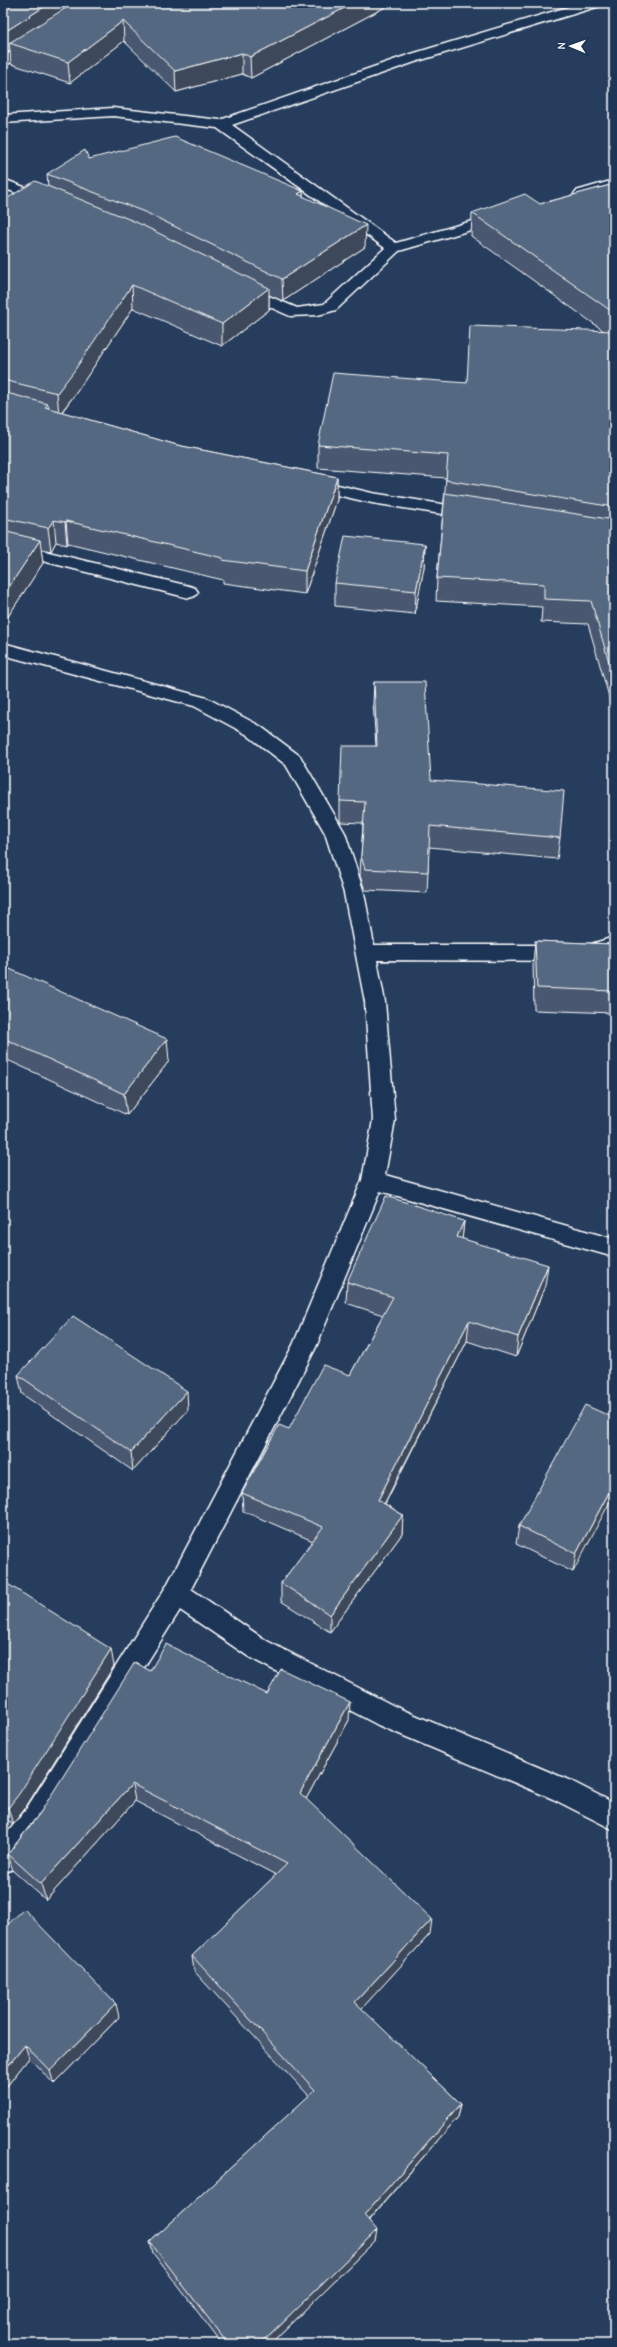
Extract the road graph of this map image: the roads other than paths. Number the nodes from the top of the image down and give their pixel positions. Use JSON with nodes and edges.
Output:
{"nodes":[{"id":1,"x":67,"y":3,"type":"edge"},
{"id":2,"x":595,"y":3,"type":"edge"},
{"id":3,"x":3,"y":63,"type":"edge"},
{"id":4,"x":3,"y":119,"type":"edge"},
{"id":5,"x":221,"y":124,"type":"junction"},
{"id":6,"x":3,"y":183,"type":"edge"},
{"id":7,"x":614,"y":184,"type":"edge"},
{"id":8,"x":568,"y":197,"type":"edge"},
{"id":9,"x":62,"y":207,"type":"edge"},
{"id":10,"x":515,"y":213,"type":"edge"},
{"id":11,"x":394,"y":248,"type":"junction"},
{"id":12,"x":229,"y":282,"type":"edge"},
{"id":13,"x":289,"y":478,"type":"edge"},
{"id":14,"x":489,"y":517,"type":"edge"},
{"id":15,"x":3,"y":546,"type":"edge"},
{"id":16,"x":189,"y":592,"type":"dead end"},
{"id":17,"x":3,"y":649,"type":"edge"},
{"id":18,"x":614,"y":944,"type":"edge"},
{"id":19,"x":365,"y":952,"type":"junction"},
{"id":20,"x":373,"y":1180,"type":"junction"},
{"id":21,"x":614,"y":1248,"type":"edge"},
{"id":22,"x":176,"y":1593,"type":"junction"},
{"id":23,"x":614,"y":1818,"type":"edge"},
{"id":24,"x":3,"y":1860,"type":"edge"}],
"edges":[{"from":1,"to":3,"type":"street"},
{"from":2,"to":5,"type":"street"},
{"from":4,"to":5,"type":"street"},
{"from":5,"to":11,"type":"street"},
{"from":6,"to":9,"type":"street"},
{"from":7,"to":8,"type":"street"},
{"from":10,"to":11,"type":"street"},
{"from":11,"to":12,"type":"street"},
{"from":13,"to":14,"type":"street"},
{"from":15,"to":16,"type":"street"},
{"from":17,"to":19,"type":"street"},
{"from":18,"to":19,"type":"street"},
{"from":19,"to":20,"type":"street"},
{"from":20,"to":21,"type":"street"},
{"from":20,"to":22,"type":"street"},
{"from":22,"to":23,"type":"street"},
{"from":22,"to":24,"type":"street"}]}
